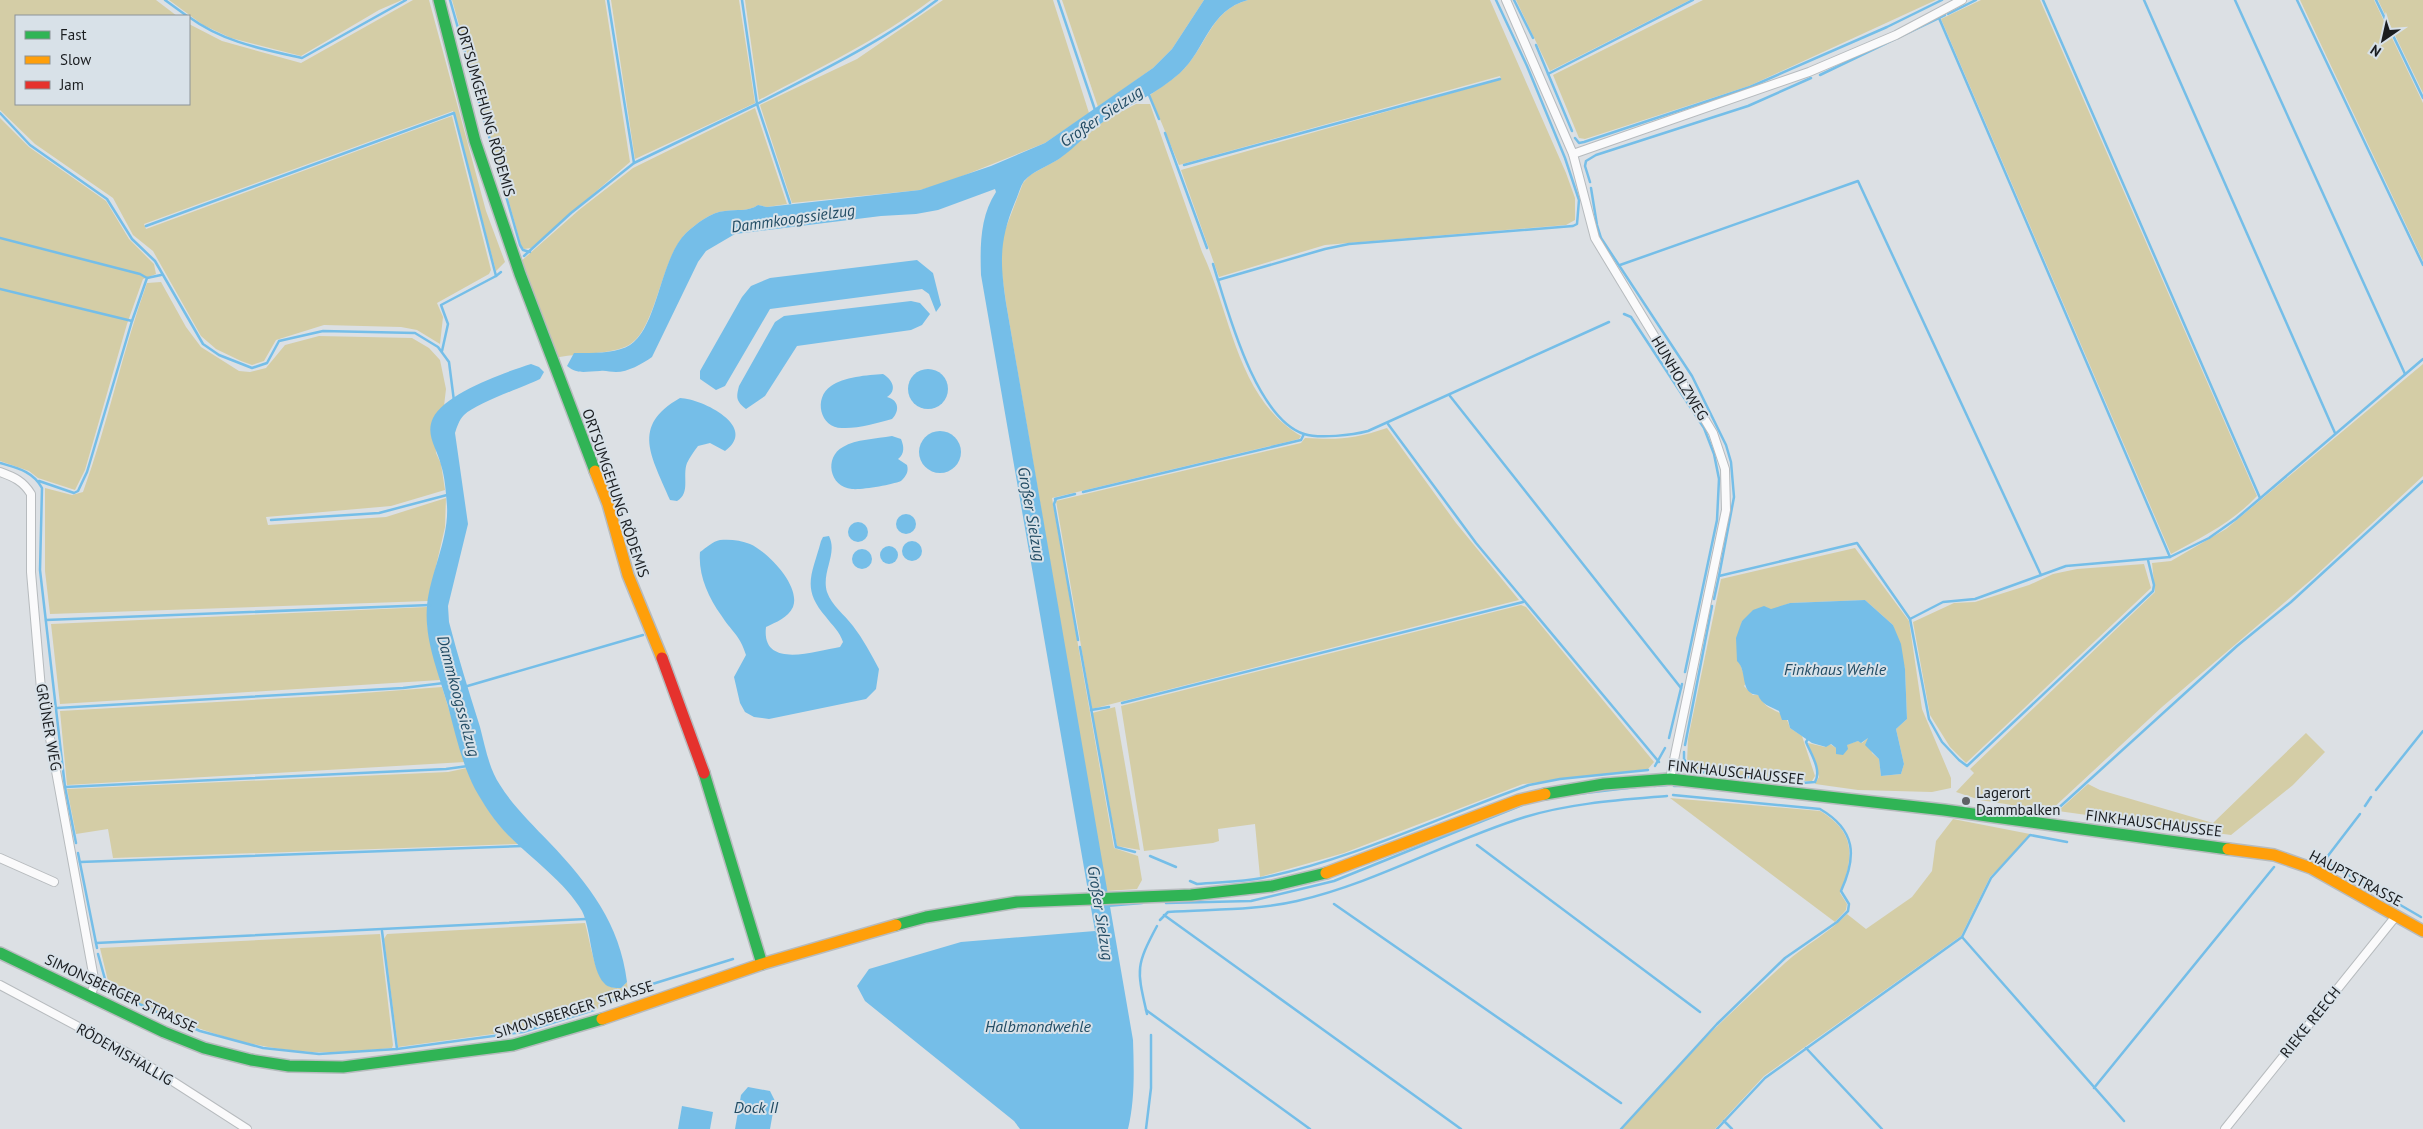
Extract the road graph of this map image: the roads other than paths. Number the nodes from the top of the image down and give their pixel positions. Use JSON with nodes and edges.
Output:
{"nodes":[{"id":1,"x":439,"y":0,"type":"edge"},
{"id":2,"x":1506,"y":0,"type":"edge"},
{"id":3,"x":1962,"y":0,"type":"edge"},
{"id":4,"x":1573,"y":154,"type":"junction"},
{"id":5,"x":0,"y":472,"type":"edge"},
{"id":6,"x":1670,"y":779,"type":"junction"},
{"id":7,"x":2274,"y":855,"type":"joint"},
{"id":8,"x":0,"y":858,"type":"edge"},
{"id":9,"x":54,"y":882,"type":"dead end"},
{"id":10,"x":1078,"y":898,"type":"joint"},
{"id":11,"x":2396,"y":916,"type":"junction"},
{"id":12,"x":2423,"y":931,"type":"edge"},
{"id":13,"x":0,"y":953,"type":"edge"},
{"id":14,"x":762,"y":964,"type":"junction"},
{"id":15,"x":0,"y":985,"type":"edge"},
{"id":16,"x":90,"y":996,"type":"junction"},
{"id":17,"x":247,"y":1129,"type":"edge"},
{"id":18,"x":2225,"y":1129,"type":"edge"}],
"edges":[{"from":1,"to":14,"type":"main road","name":"ORTSUMGEHUNG RÖDEMIS"},
{"from":2,"to":4,"type":"street","name":"HUNHOLZWEG"},
{"from":3,"to":4,"type":"street"},
{"from":4,"to":6,"type":"street","name":"HUNHOLZWEG"},
{"from":5,"to":16,"type":"street","name":"GRÜNER WEG"},
{"from":6,"to":7,"type":"main road","name":"FINKHAUSCHAUSSEE"},
{"from":6,"to":10,"type":"main road","name":"FINKHAUSCHAUSSEE"},
{"from":7,"to":11,"type":"main road","name":"HAUPTSTRASSE"},
{"from":8,"to":9,"type":"street"},
{"from":10,"to":14,"type":"main road","name":"SIMONSBERGER STRASSE"},
{"from":11,"to":12,"type":"main road","name":"HAUPTSTRASSE"},
{"from":11,"to":18,"type":"street","name":"RIEKE REECH"},
{"from":13,"to":16,"type":"main road","name":"SIMONSBERGER STRASSE"},
{"from":14,"to":16,"type":"main road","name":"SIMONSBERGER STRASSE"},
{"from":15,"to":17,"type":"street","name":"RÖDEMISHALLIG"}]}
